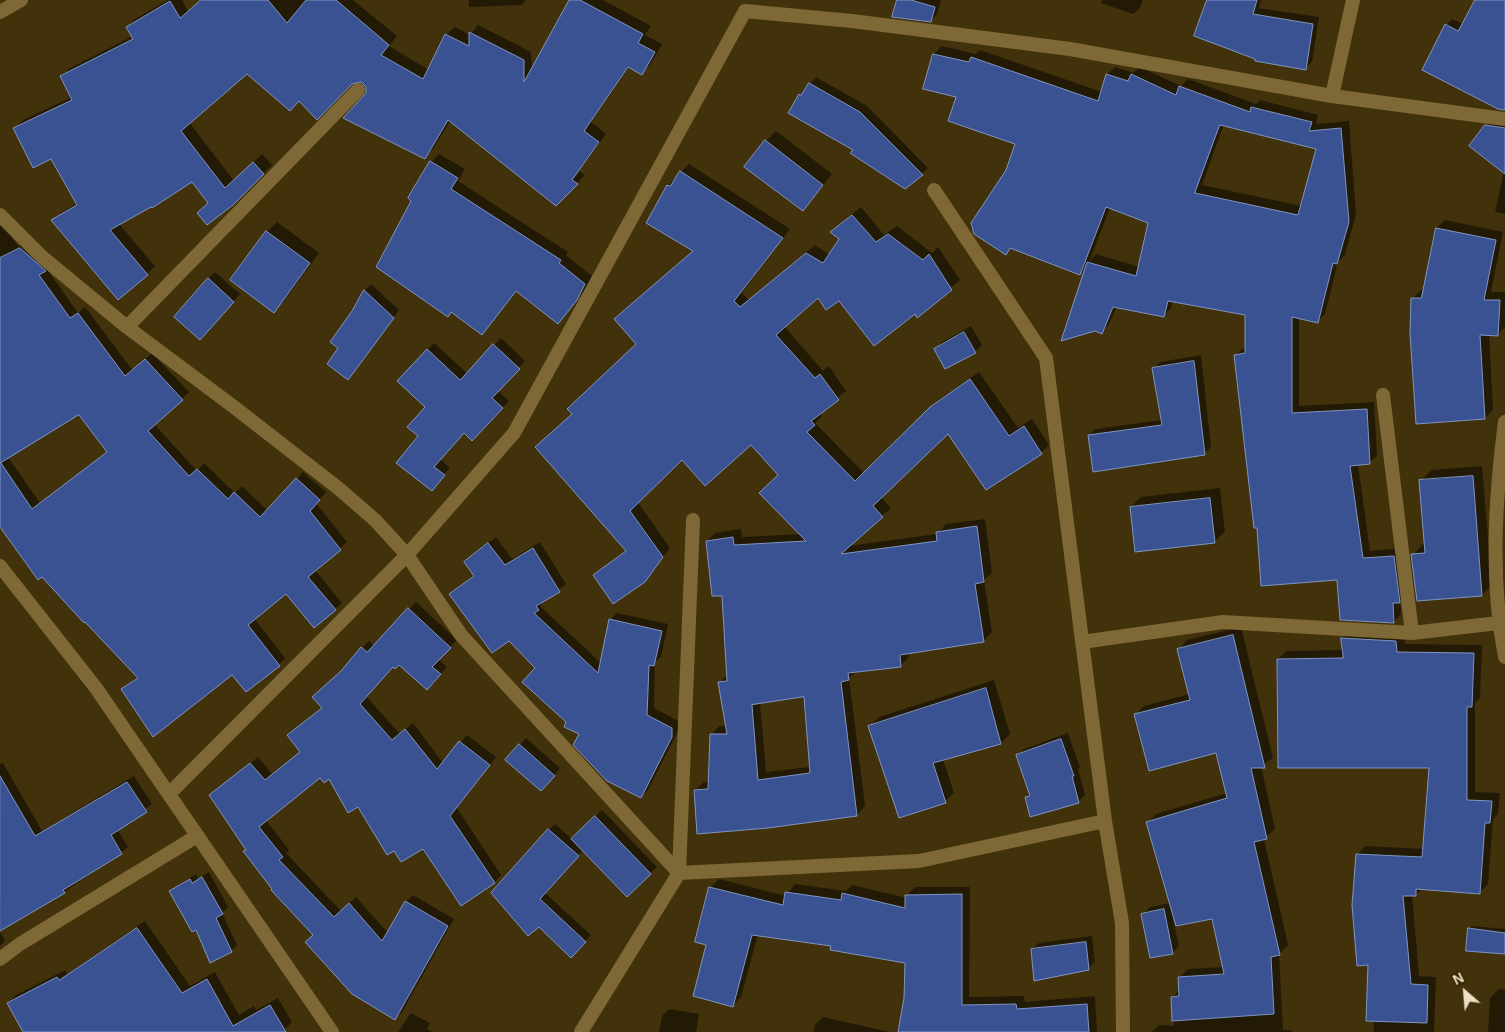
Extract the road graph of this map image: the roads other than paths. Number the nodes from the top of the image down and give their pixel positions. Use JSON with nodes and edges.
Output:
{"nodes":[{"id":1,"x":21,"y":0,"type":"edge"},
{"id":2,"x":1353,"y":0,"type":"edge"},
{"id":3,"x":747,"y":5,"type":"edge"},
{"id":4,"x":0,"y":12,"type":"edge"},
{"id":5,"x":358,"y":90,"type":"dead end"},
{"id":6,"x":1332,"y":96,"type":"junction"},
{"id":7,"x":1505,"y":119,"type":"edge"},
{"id":8,"x":934,"y":190,"type":"dead end"},
{"id":9,"x":0,"y":215,"type":"edge"},
{"id":10,"x":127,"y":327,"type":"junction"},
{"id":11,"x":1383,"y":396,"type":"dead end"},
{"id":12,"x":1505,"y":422,"type":"edge"},
{"id":13,"x":693,"y":520,"type":"dead end"},
{"id":14,"x":407,"y":555,"type":"junction"},
{"id":15,"x":1500,"y":563,"type":"edge"},
{"id":16,"x":0,"y":566,"type":"edge"},
{"id":17,"x":1498,"y":623,"type":"junction"},
{"id":18,"x":1412,"y":633,"type":"junction"},
{"id":19,"x":1082,"y":642,"type":"junction"},
{"id":20,"x":1505,"y":657,"type":"edge"},
{"id":21,"x":169,"y":794,"type":"junction"},
{"id":22,"x":1105,"y":820,"type":"junction"},
{"id":23,"x":198,"y":836,"type":"junction"},
{"id":24,"x":679,"y":873,"type":"junction"},
{"id":25,"x":0,"y":959,"type":"edge"},
{"id":26,"x":332,"y":1032,"type":"edge"},
{"id":27,"x":581,"y":1032,"type":"edge"},
{"id":28,"x":1123,"y":1032,"type":"edge"}],
"edges":[{"from":1,"to":4,"type":"street"},
{"from":2,"to":6,"type":"street"},
{"from":3,"to":6,"type":"street"},
{"from":3,"to":14,"type":"street"},
{"from":5,"to":10,"type":"street"},
{"from":6,"to":7,"type":"street"},
{"from":8,"to":19,"type":"street"},
{"from":9,"to":10,"type":"street"},
{"from":10,"to":14,"type":"street"},
{"from":11,"to":18,"type":"street"},
{"from":12,"to":15,"type":"street"},
{"from":13,"to":24,"type":"street"},
{"from":14,"to":21,"type":"street"},
{"from":14,"to":24,"type":"street"},
{"from":15,"to":17,"type":"street"},
{"from":16,"to":21,"type":"street"},
{"from":17,"to":18,"type":"street"},
{"from":17,"to":20,"type":"street"},
{"from":18,"to":19,"type":"street"},
{"from":19,"to":22,"type":"street"},
{"from":21,"to":23,"type":"street"},
{"from":22,"to":24,"type":"street"},
{"from":22,"to":28,"type":"street"},
{"from":23,"to":25,"type":"street"},
{"from":23,"to":26,"type":"street"},
{"from":24,"to":27,"type":"street"}]}
